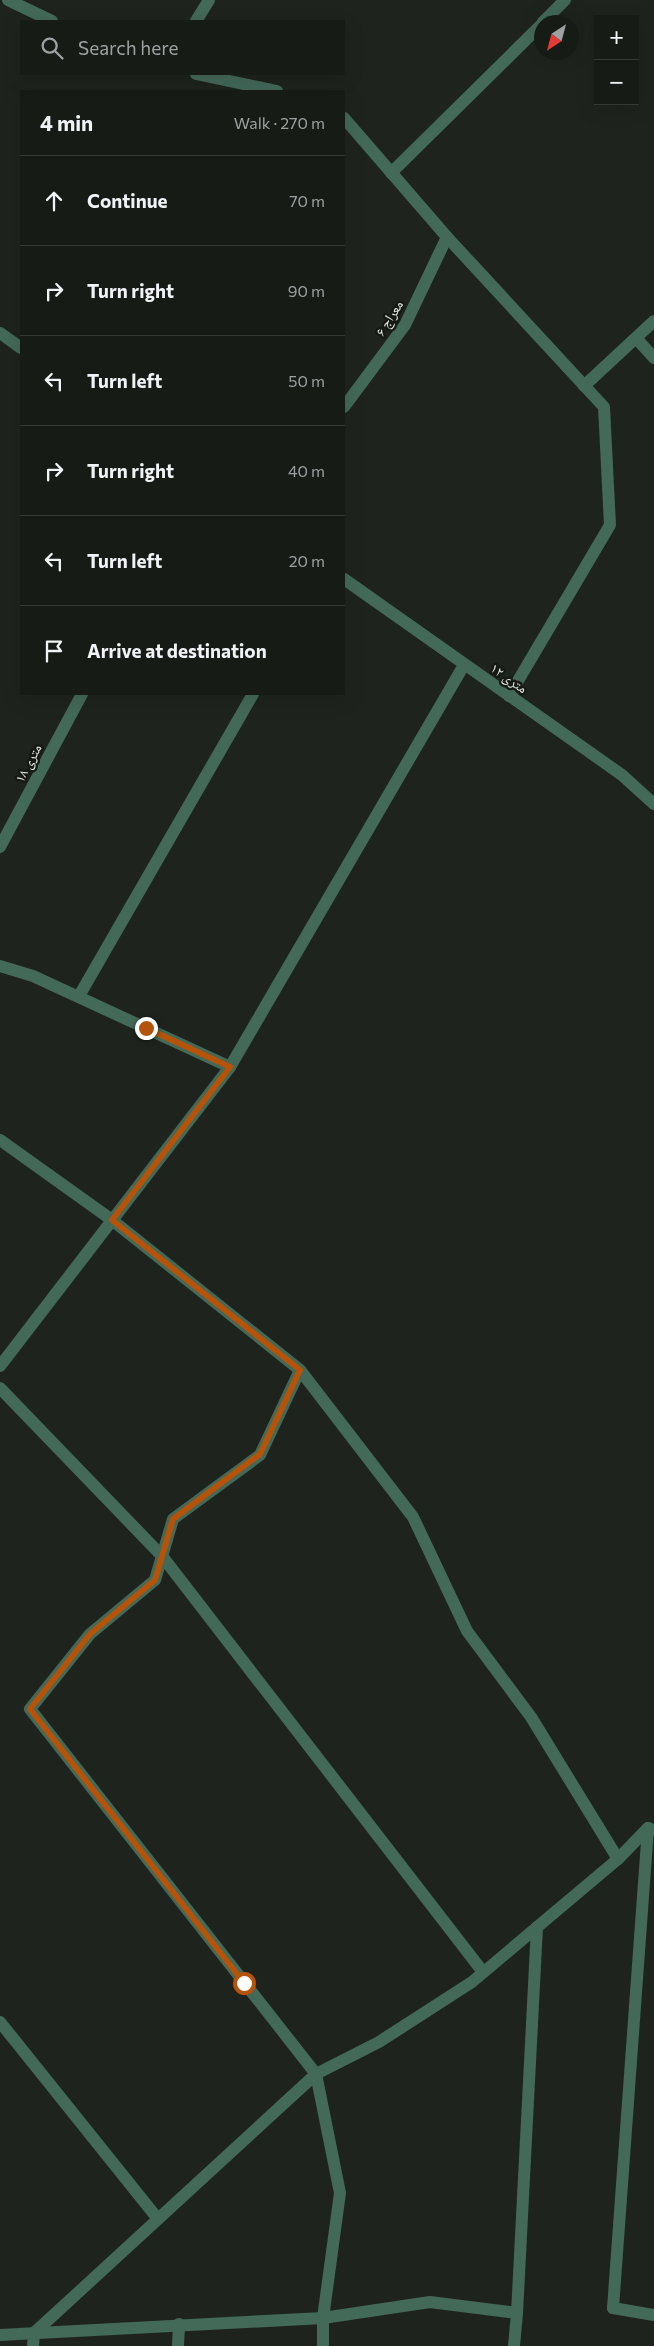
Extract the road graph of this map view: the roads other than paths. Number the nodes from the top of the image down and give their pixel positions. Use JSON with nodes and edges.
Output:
{"nodes":[{"id":1,"x":8,"y":0,"type":"edge"},
{"id":2,"x":209,"y":0,"type":"edge"},
{"id":3,"x":565,"y":0,"type":"edge"},
{"id":4,"x":23,"y":4,"type":"edge"},
{"id":5,"x":550,"y":15,"type":"edge"},
{"id":6,"x":50,"y":20,"type":"edge"},
{"id":7,"x":197,"y":20,"type":"edge"},
{"id":8,"x":534,"y":31,"type":"edge"},
{"id":9,"x":201,"y":75,"type":"edge"},
{"id":10,"x":272,"y":90,"type":"edge"},
{"id":11,"x":345,"y":119,"type":"edge"},
{"id":12,"x":391,"y":173,"type":"junction"},
{"id":13,"x":447,"y":237,"type":"junction"},
{"id":14,"x":654,"y":321,"type":"edge"},
{"id":15,"x":0,"y":333,"type":"edge"},
{"id":16,"x":636,"y":338,"type":"junction"},
{"id":17,"x":20,"y":347,"type":"edge"},
{"id":18,"x":654,"y":358,"type":"edge"},
{"id":19,"x":584,"y":386,"type":"junction"},
{"id":20,"x":345,"y":406,"type":"edge"},
{"id":21,"x":345,"y":581,"type":"edge"},
{"id":22,"x":464,"y":665,"type":"junction"},
{"id":23,"x":81,"y":695,"type":"edge"},
{"id":24,"x":252,"y":695,"type":"edge"},
{"id":25,"x":509,"y":696,"type":"junction"},
{"id":26,"x":654,"y":804,"type":"edge"},
{"id":27,"x":0,"y":847,"type":"edge"},
{"id":28,"x":0,"y":966,"type":"edge"},
{"id":29,"x":78,"y":996,"type":"junction"},
{"id":30,"x":230,"y":1067,"type":"junction"},
{"id":31,"x":0,"y":1140,"type":"edge"},
{"id":32,"x":112,"y":1220,"type":"junction"},
{"id":33,"x":0,"y":1366,"type":"edge"},
{"id":34,"x":300,"y":1370,"type":"junction"},
{"id":35,"x":0,"y":1388,"type":"edge"},
{"id":36,"x":162,"y":1556,"type":"junction"},
{"id":37,"x":651,"y":1829,"type":"edge"},
{"id":38,"x":618,"y":1859,"type":"junction"},
{"id":39,"x":538,"y":1927,"type":"junction"},
{"id":40,"x":483,"y":1972,"type":"junction"},
{"id":41,"x":0,"y":2022,"type":"edge"},
{"id":42,"x":316,"y":2074,"type":"junction"},
{"id":43,"x":158,"y":2219,"type":"junction"},
{"id":44,"x":517,"y":2313,"type":"junction"},
{"id":45,"x":654,"y":2315,"type":"edge"},
{"id":46,"x":323,"y":2318,"type":"junction"},
{"id":47,"x":179,"y":2324,"type":"junction"},
{"id":48,"x":34,"y":2333,"type":"junction"},
{"id":49,"x":0,"y":2335,"type":"edge"},
{"id":50,"x":33,"y":2346,"type":"edge"},
{"id":51,"x":178,"y":2346,"type":"edge"},
{"id":52,"x":323,"y":2346,"type":"edge"},
{"id":53,"x":514,"y":2346,"type":"edge"}],
"edges":[{"from":1,"to":4,"type":"street"},
{"from":2,"to":7,"type":"street"},
{"from":3,"to":5,"type":"street"},
{"from":4,"to":6,"type":"street"},
{"from":8,"to":12,"type":"street"},
{"from":9,"to":10,"type":"street"},
{"from":11,"to":12,"type":"street"},
{"from":12,"to":13,"type":"street"},
{"from":13,"to":19,"type":"street"},
{"from":13,"to":20,"type":"street","name":"معراج ۶"},
{"from":14,"to":16,"type":"street"},
{"from":15,"to":17,"type":"street"},
{"from":16,"to":18,"type":"street"},
{"from":16,"to":19,"type":"street"},
{"from":19,"to":25,"type":"street"},
{"from":21,"to":22,"type":"street","name":"۱۲ متری"},
{"from":22,"to":25,"type":"street","name":"۱۲ متری"},
{"from":22,"to":30,"type":"street"},
{"from":23,"to":27,"type":"street","name":"۱۸ متری"},
{"from":24,"to":29,"type":"street"},
{"from":25,"to":26,"type":"street","name":"۱۲ متری"},
{"from":28,"to":29,"type":"street"},
{"from":29,"to":30,"type":"street"},
{"from":30,"to":32,"type":"street"},
{"from":31,"to":32,"type":"street"},
{"from":32,"to":33,"type":"street"},
{"from":32,"to":34,"type":"street"},
{"from":34,"to":36,"type":"street"},
{"from":34,"to":38,"type":"street"},
{"from":35,"to":36,"type":"street"},
{"from":36,"to":40,"type":"street"},
{"from":36,"to":42,"type":"street"},
{"from":37,"to":38,"type":"street"},
{"from":37,"to":45,"type":"street"},
{"from":38,"to":39,"type":"street"},
{"from":39,"to":40,"type":"street"},
{"from":39,"to":44,"type":"street"},
{"from":40,"to":42,"type":"street"},
{"from":41,"to":43,"type":"street"},
{"from":42,"to":43,"type":"street"},
{"from":42,"to":46,"type":"street"},
{"from":43,"to":48,"type":"street"},
{"from":44,"to":46,"type":"street"},
{"from":44,"to":53,"type":"street"},
{"from":46,"to":47,"type":"street"},
{"from":46,"to":52,"type":"street"},
{"from":47,"to":48,"type":"street"},
{"from":47,"to":51,"type":"street"},
{"from":48,"to":49,"type":"street"},
{"from":48,"to":50,"type":"street"}]}
